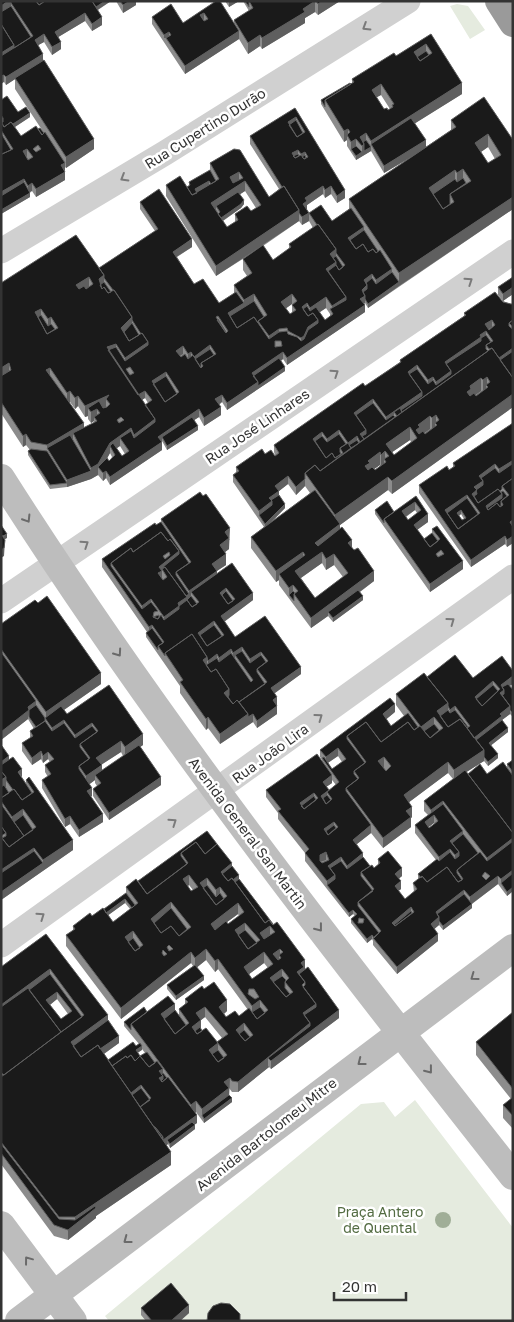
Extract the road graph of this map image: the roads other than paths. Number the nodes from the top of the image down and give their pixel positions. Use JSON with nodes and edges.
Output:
{"nodes":[{"id":1,"x":408,"y":1,"type":"edge"},
{"id":2,"x":500,"y":1,"type":"edge"},
{"id":3,"x":513,"y":23,"type":"edge"},
{"id":4,"x":1,"y":251,"type":"edge"},
{"id":5,"x":513,"y":252,"type":"edge"},
{"id":6,"x":1,"y":478,"type":"edge"},
{"id":7,"x":56,"y":564,"type":"junction"},
{"id":8,"x":513,"y":577,"type":"edge"},
{"id":9,"x":1,"y":601,"type":"edge"},
{"id":10,"x":216,"y":792,"type":"junction"},
{"id":11,"x":1,"y":945,"type":"edge"},
{"id":12,"x":513,"y":948,"type":"edge"},
{"id":13,"x":399,"y":1032,"type":"junction"},
{"id":14,"x":513,"y":1176,"type":"edge"},
{"id":15,"x":1,"y":1225,"type":"edge"},
{"id":16,"x":54,"y":1294,"type":"junction"},
{"id":17,"x":19,"y":1321,"type":"edge"},
{"id":18,"x":73,"y":1321,"type":"edge"}],
"edges":[{"from":1,"to":4,"type":"street","name":"Rua Cupertino Durão","one_way":true},
{"from":2,"to":3,"type":"highway"},
{"from":7,"to":5,"type":"street","name":"Rua José Linhares","one_way":true},
{"from":6,"to":7,"type":"main road","name":"Avenida General San Martin","one_way":true},
{"from":7,"to":9,"type":"street","name":"Rua José Linhares"},
{"from":7,"to":10,"type":"main road","name":"Avenida General San Martin","one_way":true},
{"from":10,"to":8,"type":"street","name":"Rua João Lira","one_way":true},
{"from":11,"to":10,"type":"street","name":"Rua João Lira","one_way":true},
{"from":10,"to":13,"type":"main road","name":"Avenida General San Martin","one_way":true},
{"from":12,"to":13,"type":"main road","name":"Avenida Bartolomeu Mitre","one_way":true},
{"from":13,"to":14,"type":"main road","name":"Avenida General San Martin","one_way":true},
{"from":13,"to":16,"type":"main road","name":"Avenida Bartolomeu Mitre","one_way":true},
{"from":16,"to":15,"type":"main road","one_way":true},
{"from":16,"to":17,"type":"main road","name":"Avenida Bartolomeu Mitre"},
{"from":16,"to":18,"type":"main road"}]}
